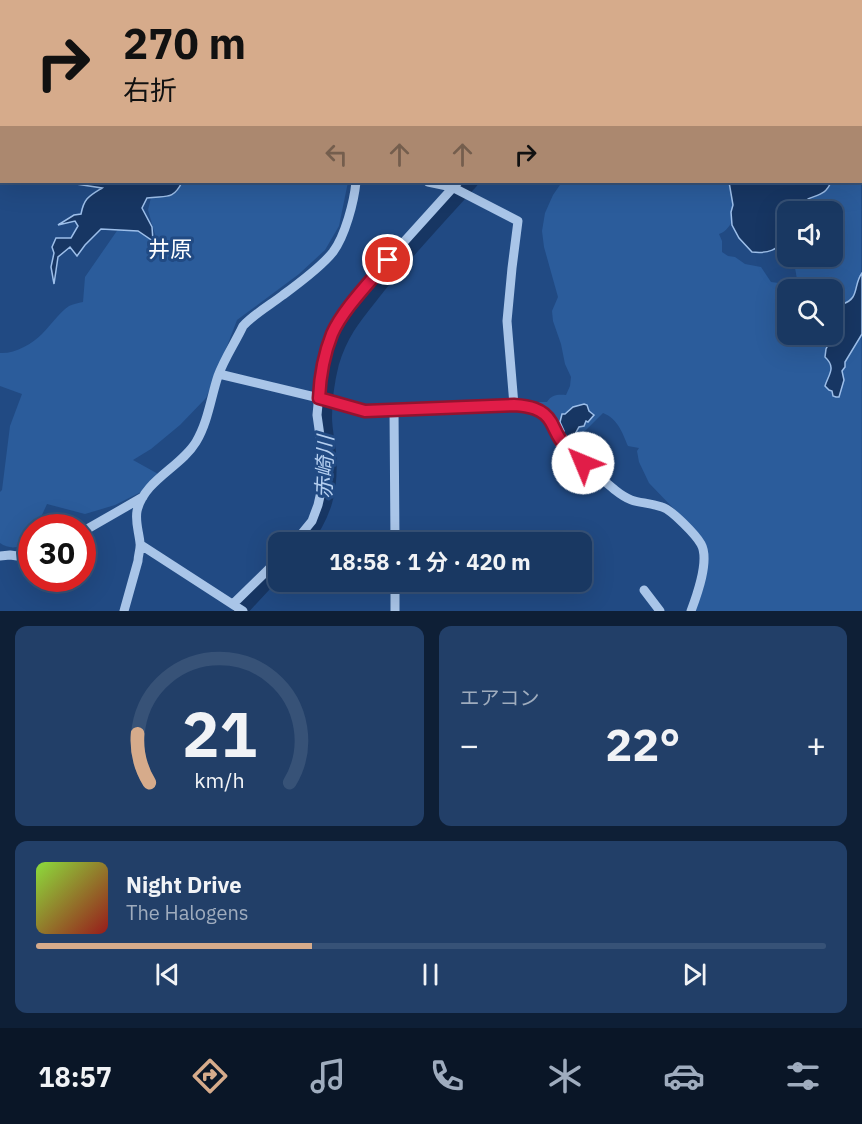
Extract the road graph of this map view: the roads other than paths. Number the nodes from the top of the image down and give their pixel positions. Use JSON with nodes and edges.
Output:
{"nodes":[{"id":1,"x":356,"y":183,"type":"edge"},
{"id":2,"x":441,"y":183,"type":"edge"},
{"id":3,"x":455,"y":184,"type":"edge"},
{"id":4,"x":219,"y":374,"type":"junction"},
{"id":5,"x":319,"y":398,"type":"junction"},
{"id":6,"x":514,"y":405,"type":"junction"},
{"id":7,"x":394,"y":409,"type":"junction"},
{"id":8,"x":143,"y":497,"type":"junction"},
{"id":9,"x":96,"y":524,"type":"edge"},
{"id":10,"x":303,"y":532,"type":"edge"},
{"id":11,"x":395,"y":532,"type":"edge"},
{"id":12,"x":141,"y":545,"type":"junction"},
{"id":13,"x":0,"y":556,"type":"edge"},
{"id":14,"x":18,"y":556,"type":"edge"},
{"id":15,"x":268,"y":570,"type":"edge"},
{"id":16,"x":644,"y":590,"type":"dead end"},
{"id":17,"x":395,"y":592,"type":"edge"},
{"id":18,"x":233,"y":604,"type":"junction"},
{"id":19,"x":124,"y":611,"type":"edge"},
{"id":20,"x":243,"y":611,"type":"edge"},
{"id":21,"x":395,"y":611,"type":"edge"},
{"id":22,"x":660,"y":611,"type":"edge"},
{"id":23,"x":691,"y":611,"type":"edge"}],
"edges":[{"from":1,"to":4,"type":"street"},
{"from":2,"to":3,"type":"street"},
{"from":3,"to":5,"type":"street"},
{"from":3,"to":6,"type":"street"},
{"from":4,"to":5,"type":"street"},
{"from":4,"to":8,"type":"street"},
{"from":5,"to":7,"type":"street"},
{"from":5,"to":10,"type":"street"},
{"from":6,"to":7,"type":"street"},
{"from":6,"to":23,"type":"street"},
{"from":7,"to":11,"type":"street"},
{"from":8,"to":9,"type":"street"},
{"from":8,"to":12,"type":"street"},
{"from":12,"to":18,"type":"street"},
{"from":12,"to":19,"type":"street"},
{"from":13,"to":14,"type":"street"},
{"from":15,"to":18,"type":"street"},
{"from":16,"to":22,"type":"street"},
{"from":17,"to":21,"type":"street"},
{"from":18,"to":20,"type":"street"}]}
